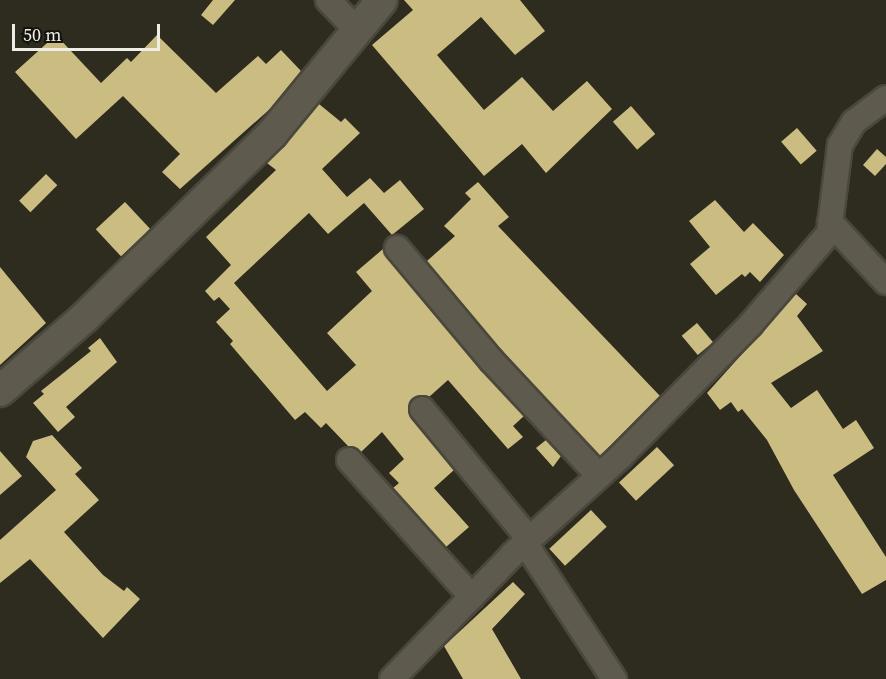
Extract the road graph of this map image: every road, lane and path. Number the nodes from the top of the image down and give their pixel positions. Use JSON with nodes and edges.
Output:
{"nodes":[{"id":1,"x":328,"y":0,"type":"edge"},
{"id":2,"x":382,"y":0,"type":"edge"},
{"id":3,"x":357,"y":30,"type":"junction"},
{"id":4,"x":886,"y":98,"type":"edge"},
{"id":5,"x":830,"y":222,"type":"junction"},
{"id":6,"x":397,"y":248,"type":"dead end"},
{"id":7,"x":886,"y":282,"type":"edge"},
{"id":8,"x":0,"y":391,"type":"edge"},
{"id":9,"x":422,"y":409,"type":"dead end"},
{"id":10,"x":349,"y":460,"type":"dead end"},
{"id":11,"x":599,"y":476,"type":"junction"},
{"id":12,"x":527,"y":541,"type":"junction"},
{"id":13,"x":472,"y":597,"type":"junction"},
{"id":14,"x":392,"y":679,"type":"edge"},
{"id":15,"x":614,"y":679,"type":"edge"}],
"edges":[{"from":1,"to":3,"type":"street"},
{"from":2,"to":3,"type":"street"},
{"from":3,"to":8,"type":"street"},
{"from":4,"to":5,"type":"street"},
{"from":5,"to":7,"type":"street"},
{"from":5,"to":11,"type":"street"},
{"from":6,"to":11,"type":"street"},
{"from":9,"to":12,"type":"street"},
{"from":10,"to":13,"type":"street"},
{"from":11,"to":12,"type":"street"},
{"from":12,"to":13,"type":"street"},
{"from":12,"to":15,"type":"street"},
{"from":13,"to":14,"type":"street"}]}
